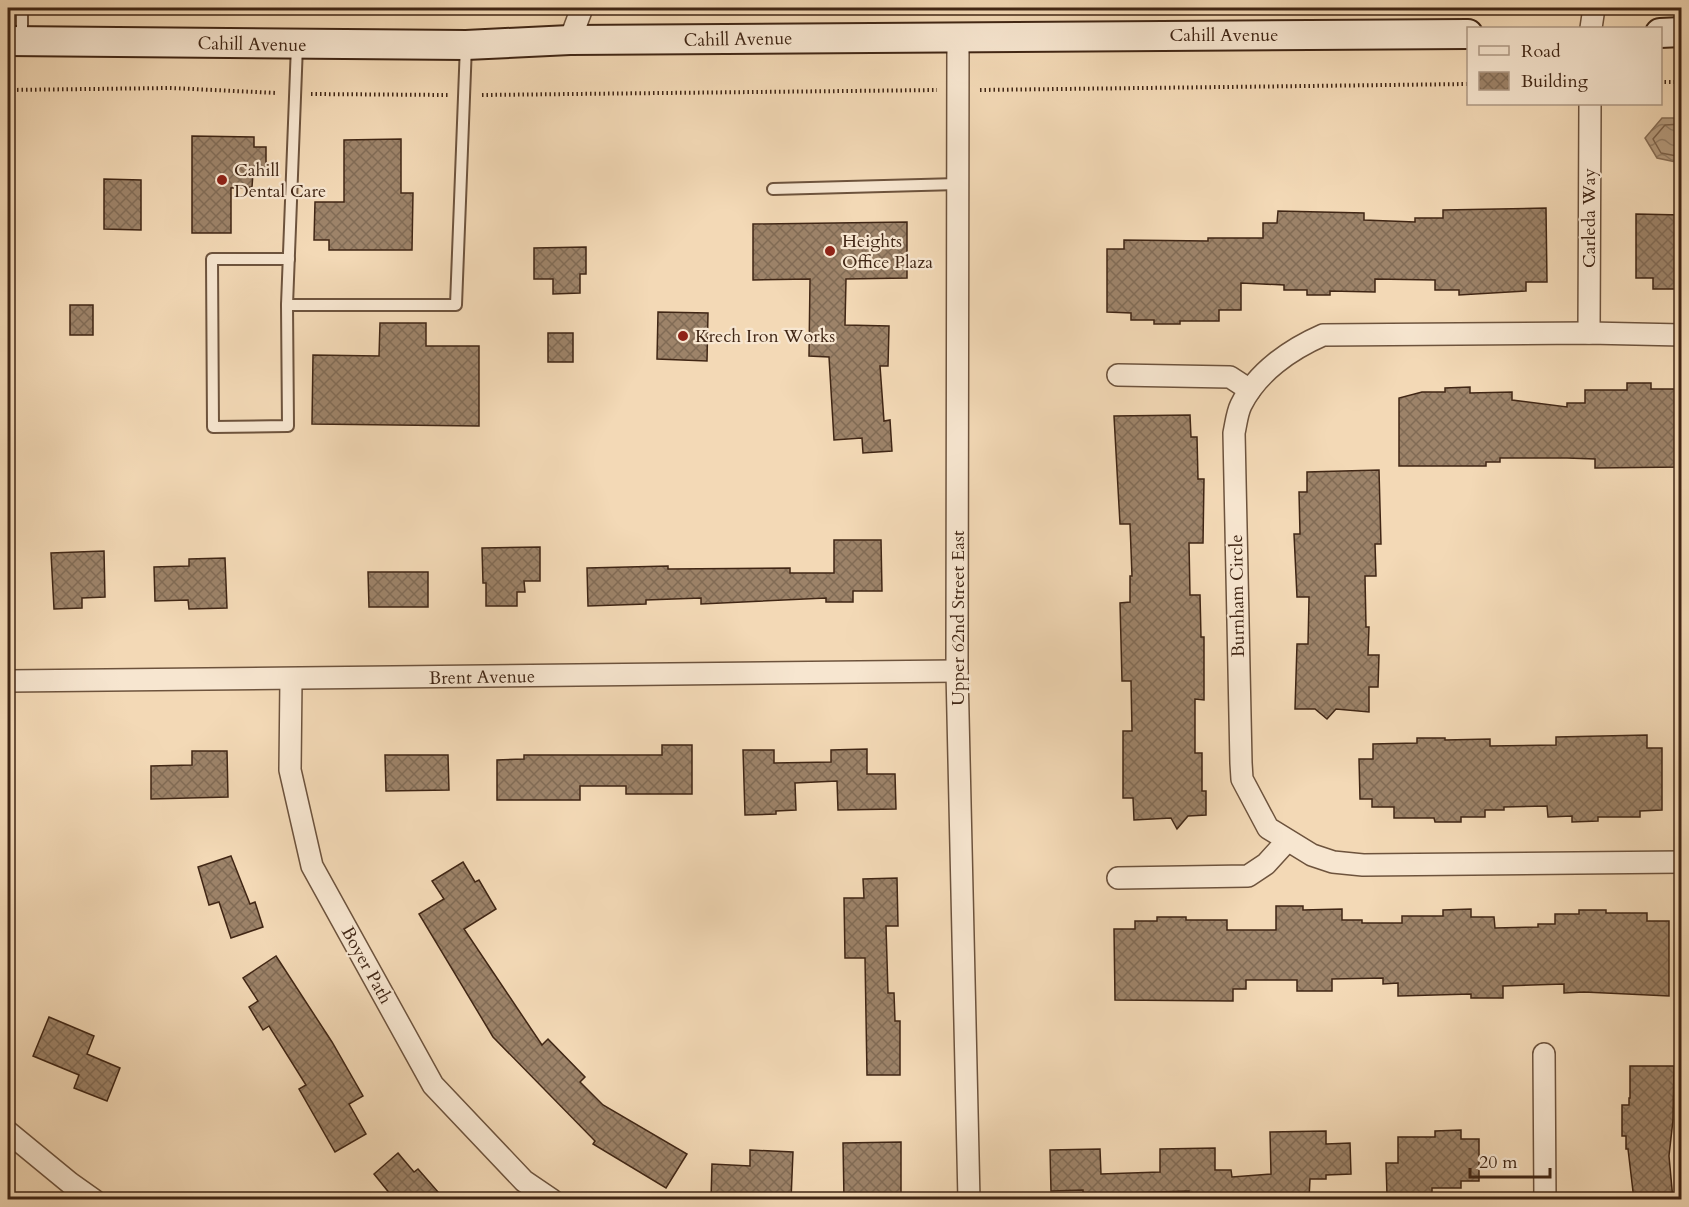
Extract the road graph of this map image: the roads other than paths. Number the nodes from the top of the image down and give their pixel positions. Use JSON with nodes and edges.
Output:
{"nodes":[{"id":1,"x":22,"y":8,"type":"edge"},
{"id":2,"x":582,"y":8,"type":"edge"},
{"id":3,"x":1594,"y":8,"type":"edge"},
{"id":4,"x":1591,"y":27,"type":"edge"},
{"id":5,"x":1682,"y":32,"type":"edge"},
{"id":6,"x":1662,"y":33,"type":"edge"},
{"id":7,"x":1467,"y":34,"type":"edge"},
{"id":8,"x":958,"y":36,"type":"junction"},
{"id":9,"x":570,"y":40,"type":"junction"},
{"id":10,"x":15,"y":41,"type":"edge"},
{"id":11,"x":297,"y":44,"type":"junction"},
{"id":12,"x":466,"y":45,"type":"junction"},
{"id":13,"x":1590,"y":105,"type":"edge"},
{"id":14,"x":958,"y":184,"type":"junction"},
{"id":15,"x":773,"y":189,"type":"dead end"},
{"id":16,"x":289,"y":259,"type":"junction"},
{"id":17,"x":287,"y":306,"type":"junction"},
{"id":18,"x":1588,"y":333,"type":"junction"},
{"id":19,"x":1682,"y":335,"type":"edge"},
{"id":20,"x":1118,"y":375,"type":"dead end"},
{"id":21,"x":1250,"y":390,"type":"junction"},
{"id":22,"x":957,"y":671,"type":"junction"},
{"id":23,"x":291,"y":679,"type":"junction"},
{"id":24,"x":8,"y":681,"type":"edge"},
{"id":25,"x":1287,"y":841,"type":"junction"},
{"id":26,"x":1682,"y":862,"type":"edge"},
{"id":27,"x":1118,"y":878,"type":"dead end"},
{"id":28,"x":1544,"y":1054,"type":"dead end"},
{"id":29,"x":8,"y":1132,"type":"edge"},
{"id":30,"x":94,"y":1200,"type":"edge"},
{"id":31,"x":552,"y":1200,"type":"edge"},
{"id":32,"x":969,"y":1200,"type":"edge"},
{"id":33,"x":1545,"y":1200,"type":"edge"}],
"edges":[{"from":1,"to":10,"type":"lane"},
{"from":2,"to":9,"type":"street"},
{"from":3,"to":4,"type":"street"},
{"from":5,"to":6,"type":"street"},
{"from":7,"to":8,"type":"street","name":"Cahill Avenue"},
{"from":8,"to":9,"type":"street","name":"Cahill Avenue"},
{"from":8,"to":14,"type":"street","name":"Upper 62nd Street East"},
{"from":9,"to":12,"type":"street","name":"Cahill Avenue"},
{"from":10,"to":11,"type":"street","name":"Cahill Avenue"},
{"from":11,"to":12,"type":"street","name":"Cahill Avenue"},
{"from":11,"to":16,"type":"lane"},
{"from":12,"to":17,"type":"lane"},
{"from":13,"to":18,"type":"street","name":"Carleda Way"},
{"from":14,"to":15,"type":"lane"},
{"from":14,"to":22,"type":"street","name":"Upper 62nd Street East"},
{"from":16,"to":17,"type":"lane"},
{"from":16,"to":17,"type":"lane"},
{"from":18,"to":19,"type":"street","name":"Burnham Circle"},
{"from":18,"to":21,"type":"street","name":"Burnham Circle"},
{"from":20,"to":21,"type":"street"},
{"from":21,"to":25,"type":"street","name":"Burnham Circle"},
{"from":22,"to":23,"type":"street","name":"Brent Avenue"},
{"from":22,"to":32,"type":"street","name":"Upper 62nd Street East"},
{"from":23,"to":24,"type":"street","name":"Brent Avenue"},
{"from":23,"to":31,"type":"street","name":"Boyer Path"},
{"from":25,"to":26,"type":"street","name":"Burnham Circle"},
{"from":25,"to":27,"type":"street"},
{"from":28,"to":33,"type":"street"},
{"from":29,"to":30,"type":"street"}]}
